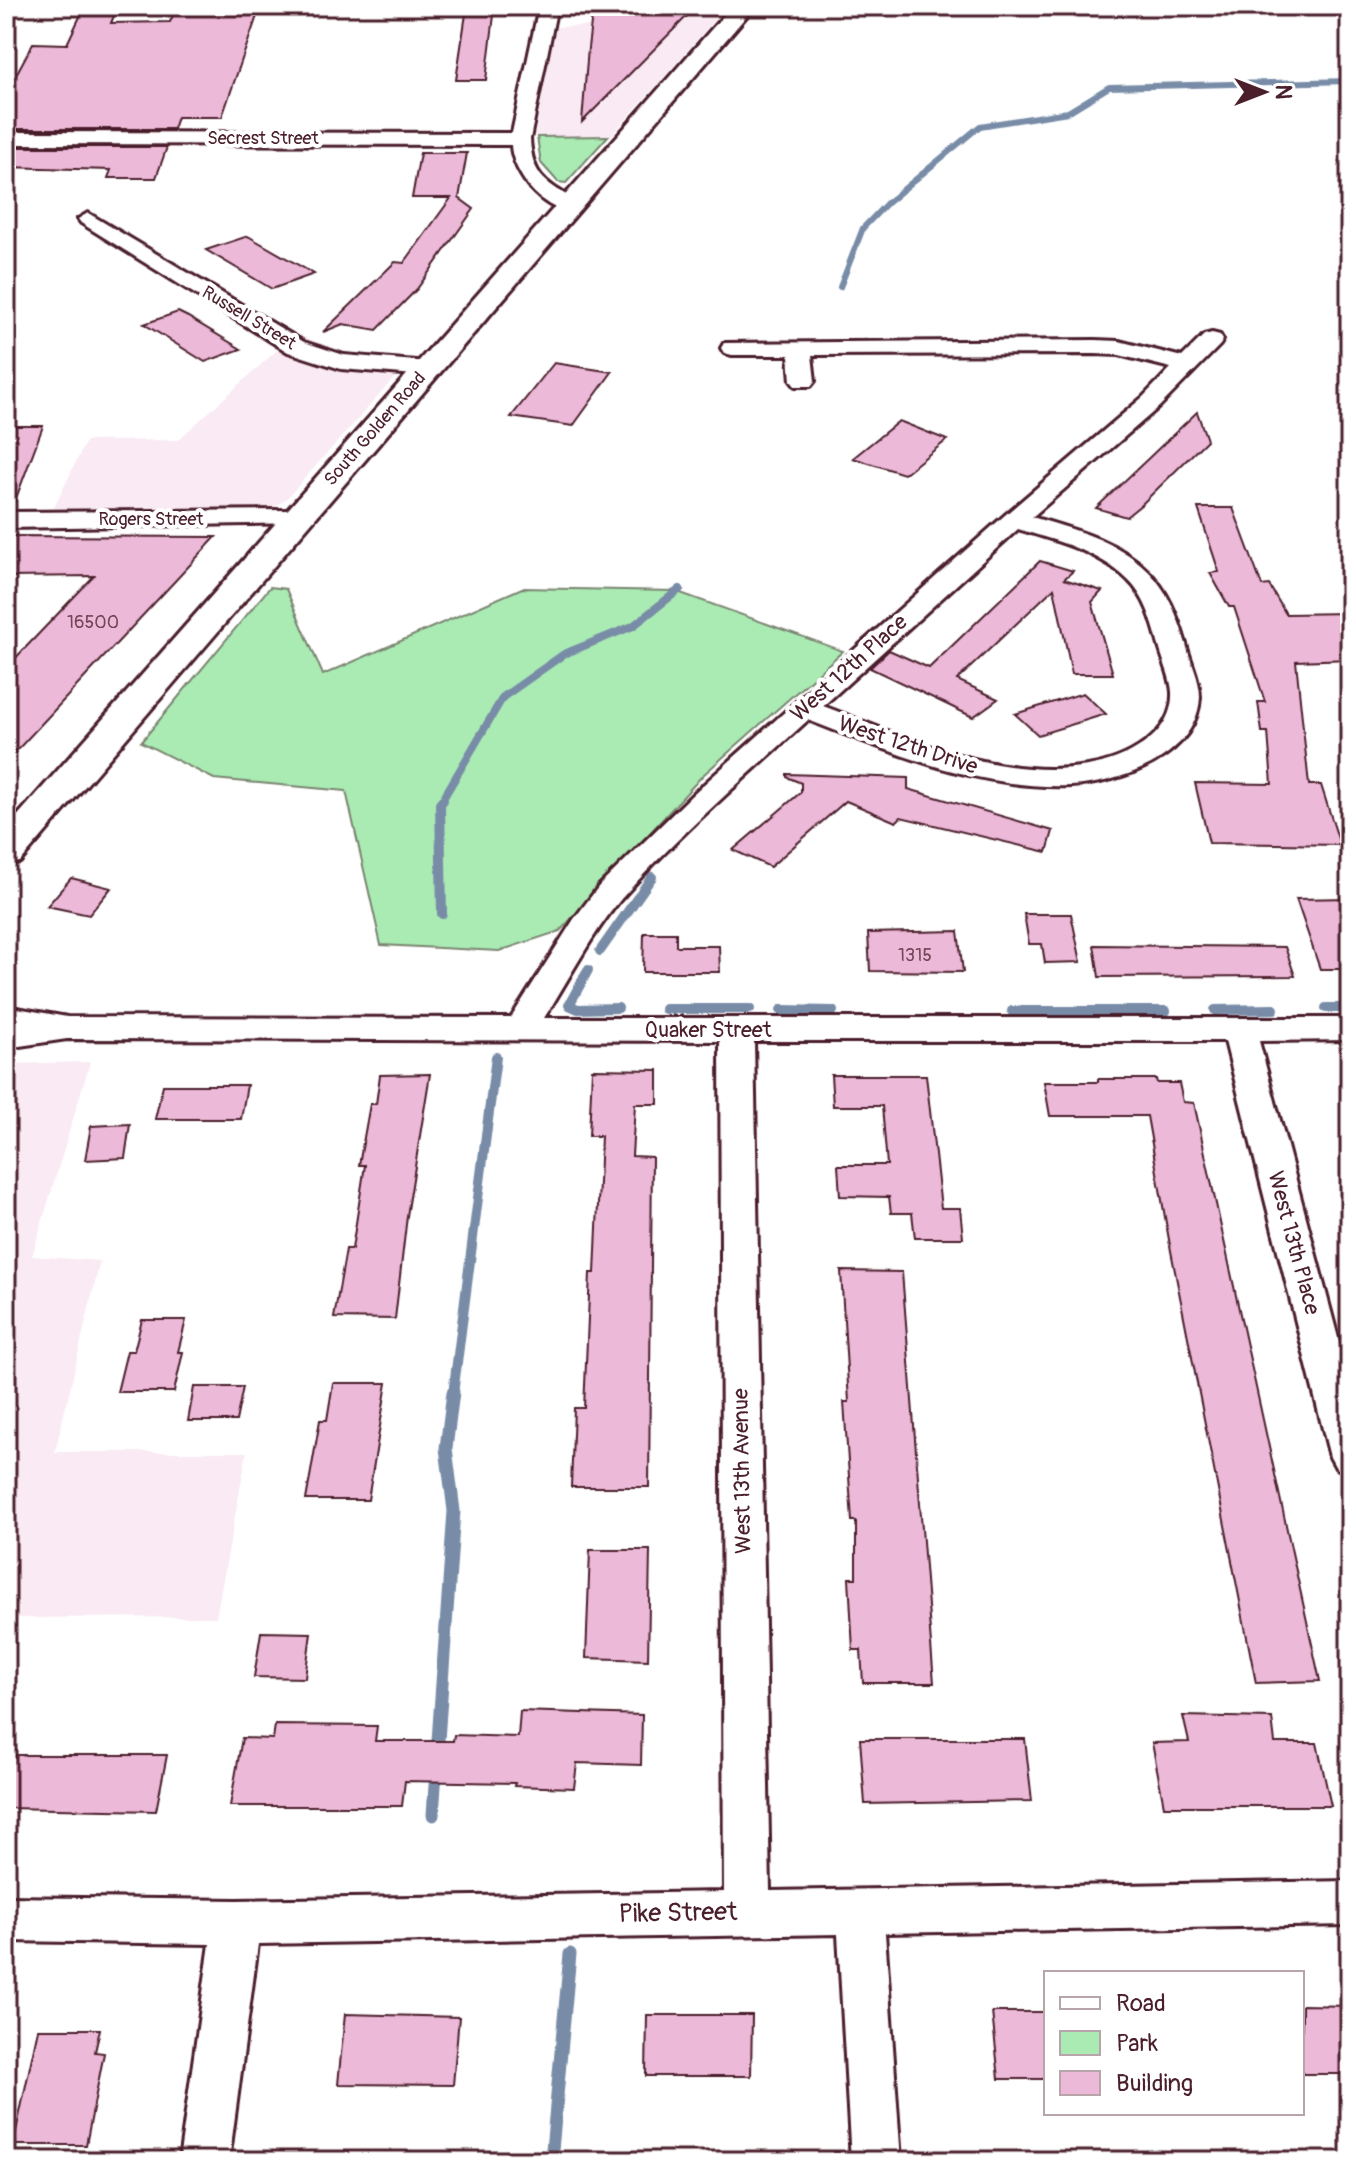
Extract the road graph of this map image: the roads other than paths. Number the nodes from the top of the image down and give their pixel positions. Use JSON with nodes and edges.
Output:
{"nodes":[{"id":1,"x":548,"y":6,"type":"edge"},
{"id":2,"x":744,"y":6,"type":"edge"},
{"id":3,"x":6,"y":138,"type":"edge"},
{"id":4,"x":520,"y":139,"type":"junction"},
{"id":5,"x":571,"y":206,"type":"junction"},
{"id":6,"x":88,"y":219,"type":"dead end"},
{"id":7,"x":1212,"y":340,"type":"dead end"},
{"id":8,"x":732,"y":348,"type":"dead end"},
{"id":9,"x":800,"y":348,"type":"junction"},
{"id":10,"x":1187,"y":365,"type":"junction"},
{"id":11,"x":428,"y":369,"type":"junction"},
{"id":12,"x":803,"y":381,"type":"dead end"},
{"id":13,"x":297,"y":518,"type":"junction"},
{"id":14,"x":6,"y":520,"type":"edge"},
{"id":15,"x":1014,"y":520,"type":"junction"},
{"id":16,"x":804,"y":709,"type":"junction"},
{"id":17,"x":6,"y":853,"type":"edge"},
{"id":18,"x":6,"y":1017,"type":"edge"},
{"id":19,"x":67,"y":1028,"type":"junction"},
{"id":20,"x":522,"y":1028,"type":"junction"},
{"id":21,"x":1239,"y":1029,"type":"junction"},
{"id":22,"x":1350,"y":1029,"type":"edge"},
{"id":23,"x":737,"y":1030,"type":"junction"},
{"id":24,"x":6,"y":1037,"type":"edge"},
{"id":25,"x":1350,"y":1457,"type":"edge"},
{"id":26,"x":1350,"y":1903,"type":"edge"},
{"id":27,"x":860,"y":1911,"type":"junction"},
{"id":28,"x":747,"y":1912,"type":"junction"},
{"id":29,"x":6,"y":1919,"type":"edge"},
{"id":30,"x":237,"y":1922,"type":"junction"},
{"id":31,"x":204,"y":2161,"type":"edge"},
{"id":32,"x":876,"y":2161,"type":"edge"}],
"edges":[{"from":1,"to":4,"type":"street"},
{"from":2,"to":5,"type":"main road","name":"South Golden Road"},
{"from":3,"to":4,"type":"street","name":"Secrest Street"},
{"from":4,"to":5,"type":"street"},
{"from":5,"to":11,"type":"main road","name":"South Golden Road"},
{"from":6,"to":11,"type":"street","name":"Russell Street"},
{"from":7,"to":10,"type":"street","name":"West 12th Place"},
{"from":8,"to":9,"type":"street"},
{"from":9,"to":10,"type":"street"},
{"from":9,"to":12,"type":"street"},
{"from":10,"to":15,"type":"street","name":"West 12th Place"},
{"from":11,"to":13,"type":"main road","name":"South Golden Road"},
{"from":13,"to":14,"type":"street","name":"Rogers Street"},
{"from":13,"to":17,"type":"main road","name":"South Golden Road"},
{"from":15,"to":16,"type":"street","name":"West 12th Place"},
{"from":15,"to":16,"type":"street","name":"West 12th Drive"},
{"from":16,"to":20,"type":"street","name":"West 12th Place"},
{"from":18,"to":19,"type":"street","name":"Quaker Street"},
{"from":19,"to":20,"type":"street","name":"Quaker Street"},
{"from":19,"to":24,"type":"street","name":"Quaker Street"},
{"from":20,"to":23,"type":"street","name":"Quaker Street"},
{"from":21,"to":22,"type":"street","name":"Quaker Street"},
{"from":21,"to":23,"type":"street","name":"Quaker Street"},
{"from":21,"to":25,"type":"street","name":"West 13th Place"},
{"from":23,"to":28,"type":"street","name":"West 13th Avenue"},
{"from":26,"to":27,"type":"street","name":"Pike Street"},
{"from":27,"to":28,"type":"street","name":"Pike Street"},
{"from":27,"to":32,"type":"street"},
{"from":28,"to":30,"type":"street","name":"Pike Street"},
{"from":29,"to":30,"type":"street","name":"Pike Street"},
{"from":30,"to":31,"type":"street"}]}
